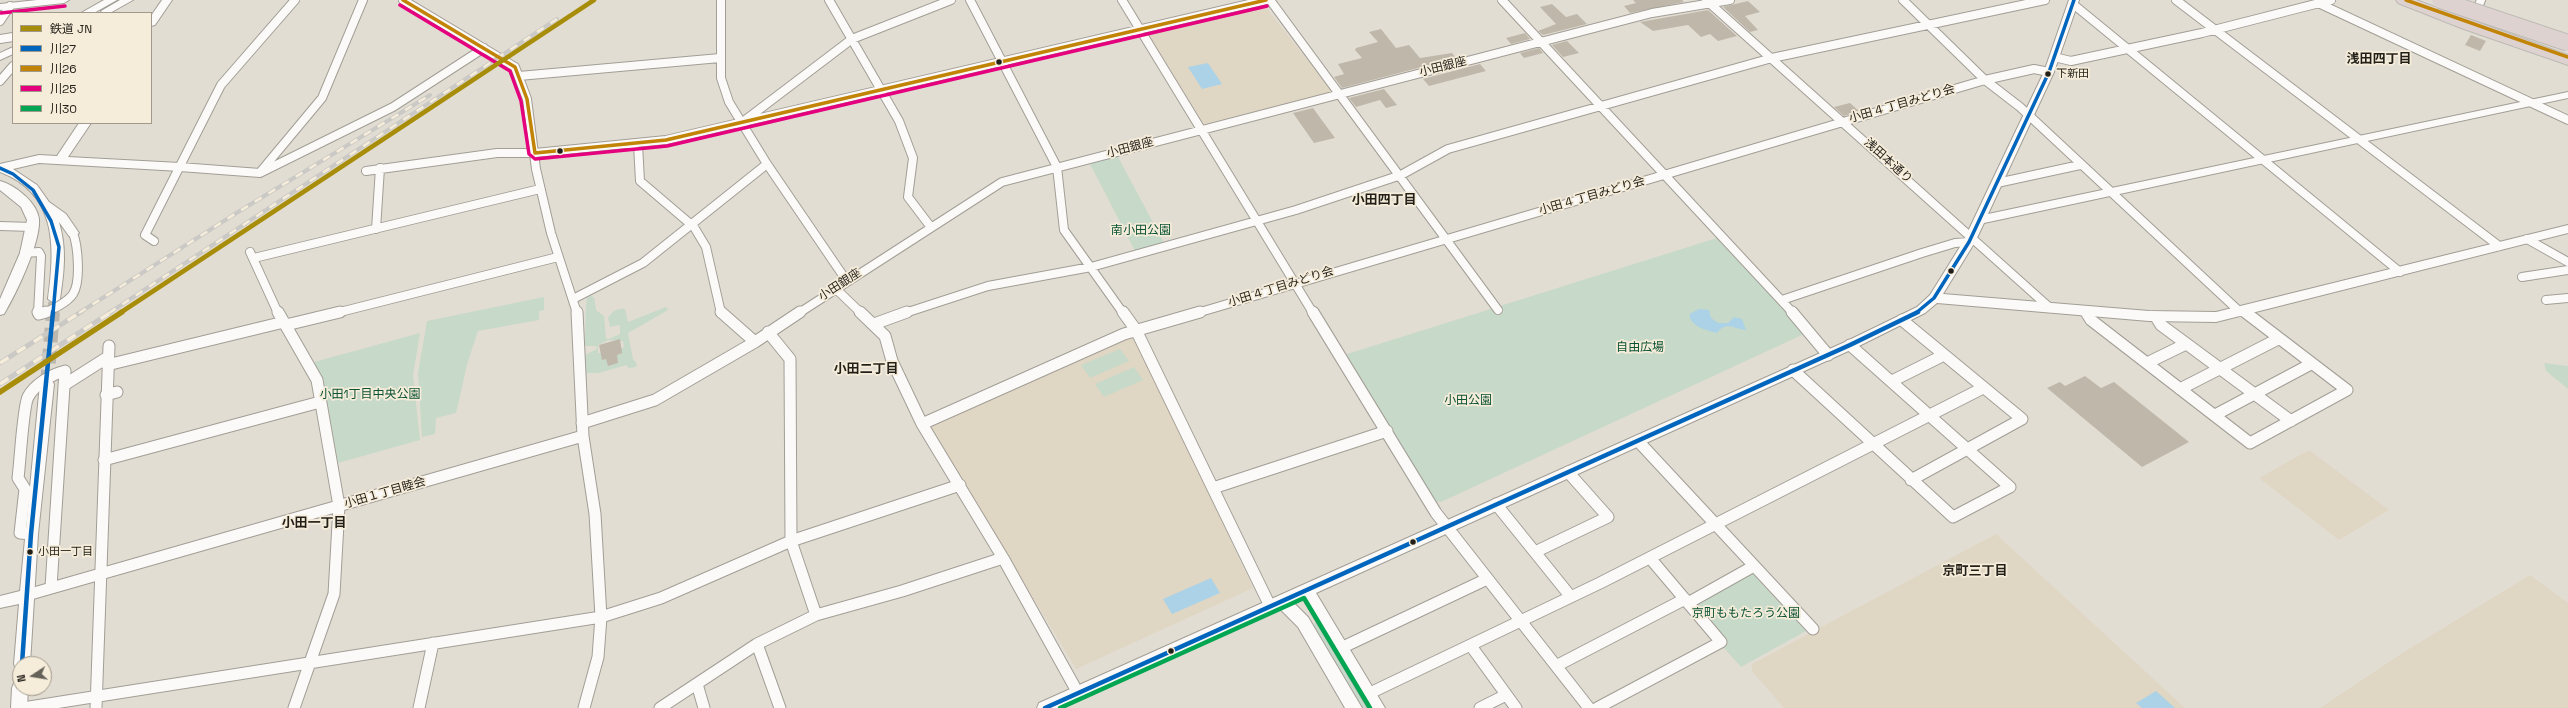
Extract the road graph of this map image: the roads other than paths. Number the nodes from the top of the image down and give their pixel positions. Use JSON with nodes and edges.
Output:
{"nodes":[{"id":1,"x":64,"y":0,"type":"edge"},
{"id":2,"x":112,"y":0,"type":"edge"},
{"id":3,"x":116,"y":0,"type":"edge"},
{"id":4,"x":128,"y":0,"type":"edge"},
{"id":5,"x":167,"y":0,"type":"edge"},
{"id":6,"x":295,"y":0,"type":"edge"},
{"id":7,"x":363,"y":0,"type":"edge"},
{"id":8,"x":403,"y":0,"type":"edge"},
{"id":9,"x":721,"y":0,"type":"edge"},
{"id":10,"x":829,"y":0,"type":"edge"},
{"id":11,"x":951,"y":0,"type":"edge"},
{"id":12,"x":970,"y":0,"type":"edge"},
{"id":13,"x":1122,"y":0,"type":"edge"},
{"id":14,"x":1266,"y":0,"type":"edge"},
{"id":15,"x":1270,"y":0,"type":"edge"},
{"id":16,"x":1502,"y":0,"type":"edge"},
{"id":17,"x":1730,"y":0,"type":"edge"},
{"id":18,"x":1904,"y":0,"type":"edge"},
{"id":19,"x":2045,"y":0,"type":"edge"},
{"id":20,"x":2176,"y":0,"type":"edge"},
{"id":21,"x":2331,"y":0,"type":"edge"},
{"id":22,"x":2403,"y":0,"type":"edge"},
{"id":23,"x":2418,"y":0,"type":"edge"},
{"id":24,"x":2436,"y":0,"type":"edge"},
{"id":25,"x":2440,"y":0,"type":"edge"},
{"id":26,"x":2481,"y":0,"type":"edge"},
{"id":27,"x":2316,"y":1,"type":"edge"},
{"id":28,"x":1708,"y":2,"type":"edge"},
{"id":29,"x":2071,"y":2,"type":"edge"},
{"id":30,"x":12,"y":5,"type":"edge"},
{"id":31,"x":88,"y":12,"type":"edge"},
{"id":32,"x":93,"y":12,"type":"edge"},
{"id":33,"x":104,"y":12,"type":"edge"},
{"id":34,"x":2476,"y":12,"type":"dead end"},
{"id":35,"x":2496,"y":20,"type":"junction"},
{"id":36,"x":0,"y":21,"type":"edge"},
{"id":37,"x":152,"y":22,"type":"edge"},
{"id":38,"x":1930,"y":26,"type":"junction"},
{"id":39,"x":2214,"y":29,"type":"junction"},
{"id":40,"x":1140,"y":30,"type":"junction"},
{"id":41,"x":12,"y":37,"type":"edge"},
{"id":42,"x":0,"y":39,"type":"edge"},
{"id":43,"x":852,"y":39,"type":"junction"},
{"id":44,"x":1541,"y":42,"type":"junction"},
{"id":45,"x":2568,"y":43,"type":"edge"},
{"id":46,"x":484,"y":48,"type":"junction"},
{"id":47,"x":2128,"y":49,"type":"junction"},
{"id":48,"x":12,"y":51,"type":"edge"},
{"id":49,"x":2568,"y":55,"type":"edge"},
{"id":50,"x":0,"y":57,"type":"edge"},
{"id":51,"x":2054,"y":57,"type":"junction"},
{"id":52,"x":720,"y":58,"type":"junction"},
{"id":53,"x":1772,"y":58,"type":"junction"},
{"id":54,"x":12,"y":60,"type":"edge"},
{"id":55,"x":2568,"y":60,"type":"edge"},
{"id":56,"x":1004,"y":62,"type":"junction"},
{"id":57,"x":0,"y":66,"type":"edge"},
{"id":58,"x":12,"y":67,"type":"edge"},
{"id":59,"x":2049,"y":72,"type":"junction"},
{"id":60,"x":519,"y":76,"type":"junction"},
{"id":61,"x":1985,"y":80,"type":"junction"},
{"id":62,"x":0,"y":81,"type":"edge"},
{"id":63,"x":882,"y":89,"type":"junction"},
{"id":64,"x":1340,"y":94,"type":"junction"},
{"id":65,"x":2568,"y":95,"type":"edge"},
{"id":66,"x":2531,"y":103,"type":"junction"},
{"id":67,"x":1601,"y":106,"type":"junction"},
{"id":68,"x":2028,"y":116,"type":"junction"},
{"id":69,"x":2568,"y":120,"type":"edge"},
{"id":70,"x":1843,"y":121,"type":"junction"},
{"id":71,"x":740,"y":123,"type":"junction"},
{"id":72,"x":84,"y":124,"type":"edge"},
{"id":73,"x":1202,"y":130,"type":"junction"},
{"id":74,"x":2359,"y":139,"type":"junction"},
{"id":75,"x":638,"y":144,"type":"junction"},
{"id":76,"x":535,"y":153,"type":"junction"},
{"id":77,"x":60,"y":160,"type":"junction"},
{"id":78,"x":2263,"y":160,"type":"junction"},
{"id":79,"x":767,"y":164,"type":"junction"},
{"id":80,"x":2080,"y":165,"type":"junction"},
{"id":81,"x":180,"y":167,"type":"junction"},
{"id":82,"x":1057,"y":167,"type":"junction"},
{"id":83,"x":0,"y":168,"type":"edge"},
{"id":84,"x":380,"y":168,"type":"junction"},
{"id":85,"x":366,"y":171,"type":"dead end"},
{"id":86,"x":260,"y":173,"type":"junction"},
{"id":87,"x":1665,"y":174,"type":"junction"},
{"id":88,"x":1401,"y":175,"type":"junction"},
{"id":89,"x":1997,"y":183,"type":"junction"},
{"id":90,"x":0,"y":185,"type":"edge"},
{"id":91,"x":540,"y":189,"type":"junction"},
{"id":92,"x":2110,"y":192,"type":"junction"},
{"id":93,"x":44,"y":202,"type":"junction"},
{"id":94,"x":1258,"y":220,"type":"junction"},
{"id":95,"x":1979,"y":220,"type":"junction"},
{"id":96,"x":691,"y":224,"type":"junction"},
{"id":97,"x":0,"y":226,"type":"edge"},
{"id":98,"x":930,"y":226,"type":"junction"},
{"id":99,"x":32,"y":227,"type":"junction"},
{"id":100,"x":376,"y":229,"type":"junction"},
{"id":101,"x":2568,"y":229,"type":"edge"},
{"id":102,"x":73,"y":233,"type":"joint"},
{"id":103,"x":1448,"y":238,"type":"junction"},
{"id":104,"x":1970,"y":239,"type":"junction"},
{"id":105,"x":2528,"y":239,"type":"junction"},
{"id":106,"x":154,"y":241,"type":"dead end"},
{"id":107,"x":2499,"y":246,"type":"junction"},
{"id":108,"x":24,"y":253,"type":"junction"},
{"id":109,"x":558,"y":257,"type":"junction"},
{"id":110,"x":2568,"y":262,"type":"edge"},
{"id":111,"x":1091,"y":267,"type":"junction"},
{"id":112,"x":2568,"y":270,"type":"edge"},
{"id":113,"x":2400,"y":272,"type":"junction"},
{"id":114,"x":2522,"y":277,"type":"dead end"},
{"id":115,"x":846,"y":280,"type":"junction"},
{"id":116,"x":1295,"y":282,"type":"junction"},
{"id":117,"x":835,"y":288,"type":"junction"},
{"id":118,"x":1934,"y":298,"type":"junction"},
{"id":119,"x":2568,"y":298,"type":"edge"},
{"id":120,"x":54,"y":299,"type":"tunnel mouth"},
{"id":121,"x":573,"y":299,"type":"junction"},
{"id":122,"x":1782,"y":300,"type":"junction"},
{"id":123,"x":2546,"y":300,"type":"dead end"},
{"id":124,"x":2050,"y":308,"type":"junction"},
{"id":125,"x":1498,"y":310,"type":"dead end"},
{"id":126,"x":0,"y":311,"type":"edge"},
{"id":127,"x":2086,"y":311,"type":"junction"},
{"id":128,"x":2242,"y":312,"type":"junction"},
{"id":129,"x":2156,"y":317,"type":"junction"},
{"id":130,"x":1902,"y":320,"type":"junction"},
{"id":131,"x":285,"y":324,"type":"junction"},
{"id":132,"x":874,"y":324,"type":"junction"},
{"id":133,"x":1136,"y":330,"type":"junction"},
{"id":134,"x":768,"y":332,"type":"junction"},
{"id":135,"x":2278,"y":339,"type":"junction"},
{"id":136,"x":755,"y":342,"type":"junction"},
{"id":137,"x":2186,"y":344,"type":"junction"},
{"id":138,"x":1850,"y":345,"type":"junction"},
{"id":139,"x":1828,"y":355,"type":"junction"},
{"id":140,"x":1944,"y":355,"type":"junction"},
{"id":141,"x":108,"y":356,"type":"junction"},
{"id":142,"x":2147,"y":363,"type":"junction"},
{"id":143,"x":2311,"y":364,"type":"junction"},
{"id":144,"x":2219,"y":368,"type":"junction"},
{"id":145,"x":1793,"y":370,"type":"junction"},
{"id":146,"x":1892,"y":381,"type":"junction"},
{"id":147,"x":47,"y":384,"type":"tunnel mouth"},
{"id":148,"x":64,"y":385,"type":"junction"},
{"id":149,"x":1983,"y":388,"type":"junction"},
{"id":150,"x":2180,"y":389,"type":"junction"},
{"id":151,"x":117,"y":392,"type":"dead end"},
{"id":152,"x":2254,"y":394,"type":"junction"},
{"id":153,"x":106,"y":395,"type":"junction"},
{"id":154,"x":320,"y":402,"type":"junction"},
{"id":155,"x":1930,"y":415,"type":"junction"},
{"id":156,"x":2215,"y":415,"type":"junction"},
{"id":157,"x":2291,"y":421,"type":"junction"},
{"id":158,"x":582,"y":423,"type":"junction"},
{"id":159,"x":922,"y":424,"type":"junction"},
{"id":160,"x":1387,"y":431,"type":"junction"},
{"id":161,"x":583,"y":436,"type":"junction"},
{"id":162,"x":1638,"y":441,"type":"junction"},
{"id":163,"x":1872,"y":445,"type":"junction"},
{"id":164,"x":1969,"y":450,"type":"junction"},
{"id":165,"x":104,"y":460,"type":"junction"},
{"id":166,"x":1568,"y":472,"type":"junction"},
{"id":167,"x":1911,"y":480,"type":"junction"},
{"id":168,"x":960,"y":485,"type":"junction"},
{"id":169,"x":1212,"y":488,"type":"junction"},
{"id":170,"x":1496,"y":504,"type":"junction"},
{"id":171,"x":339,"y":506,"type":"junction"},
{"id":172,"x":1716,"y":525,"type":"junction"},
{"id":173,"x":1446,"y":527,"type":"junction"},
{"id":174,"x":31,"y":534,"type":"junction"},
{"id":175,"x":791,"y":541,"type":"junction"},
{"id":176,"x":1535,"y":552,"type":"junction"},
{"id":177,"x":1003,"y":558,"type":"junction"},
{"id":178,"x":1650,"y":558,"type":"junction"},
{"id":179,"x":1754,"y":566,"type":"junction"},
{"id":180,"x":102,"y":573,"type":"junction"},
{"id":181,"x":1487,"y":579,"type":"junction"},
{"id":182,"x":51,"y":588,"type":"junction"},
{"id":183,"x":1306,"y":590,"type":"junction"},
{"id":184,"x":27,"y":595,"type":"junction"},
{"id":185,"x":1571,"y":597,"type":"junction"},
{"id":186,"x":1686,"y":601,"type":"junction"},
{"id":187,"x":0,"y":602,"type":"edge"},
{"id":188,"x":1276,"y":604,"type":"junction"},
{"id":189,"x":816,"y":615,"type":"junction"},
{"id":190,"x":601,"y":617,"type":"junction"},
{"id":191,"x":1521,"y":622,"type":"junction"},
{"id":192,"x":1813,"y":629,"type":"dead end"},
{"id":193,"x":433,"y":643,"type":"junction"},
{"id":194,"x":758,"y":644,"type":"junction"},
{"id":195,"x":1470,"y":646,"type":"junction"},
{"id":196,"x":1341,"y":648,"type":"junction"},
{"id":197,"x":23,"y":656,"type":"edge"},
{"id":198,"x":310,"y":663,"type":"junction"},
{"id":199,"x":1556,"y":666,"type":"junction"},
{"id":200,"x":697,"y":684,"type":"junction"},
{"id":201,"x":1078,"y":693,"type":"junction"},
{"id":202,"x":1368,"y":694,"type":"junction"},
{"id":203,"x":1506,"y":695,"type":"junction"},
{"id":204,"x":20,"y":696,"type":"edge"},
{"id":205,"x":96,"y":702,"type":"edge"},
{"id":206,"x":19,"y":708,"type":"edge"},
{"id":207,"x":23,"y":708,"type":"edge"},
{"id":208,"x":294,"y":708,"type":"edge"},
{"id":209,"x":419,"y":708,"type":"edge"},
{"id":210,"x":584,"y":708,"type":"edge"},
{"id":211,"x":660,"y":708,"type":"edge"},
{"id":212,"x":704,"y":708,"type":"edge"},
{"id":213,"x":780,"y":708,"type":"edge"},
{"id":214,"x":1045,"y":708,"type":"edge"},
{"id":215,"x":1354,"y":708,"type":"edge"},
{"id":216,"x":1377,"y":708,"type":"edge"},
{"id":217,"x":1480,"y":708,"type":"edge"},
{"id":218,"x":1516,"y":708,"type":"edge"},
{"id":219,"x":1589,"y":708,"type":"edge"},
{"id":220,"x":1597,"y":708,"type":"edge"}],
"edges":[{"from":1,"to":30,"type":"street"},
{"from":2,"to":31,"type":"street"},
{"from":3,"to":32,"type":"street"},
{"from":4,"to":33,"type":"street"},
{"from":5,"to":37,"type":"street"},
{"from":6,"to":81,"type":"street"},
{"from":7,"to":86,"type":"street"},
{"from":8,"to":46,"type":"street"},
{"from":9,"to":52,"type":"street"},
{"from":10,"to":43,"type":"street"},
{"from":11,"to":43,"type":"street"},
{"from":12,"to":56,"type":"street"},
{"from":13,"to":40,"type":"street"},
{"from":14,"to":40,"type":"street"},
{"from":15,"to":64,"type":"street"},
{"from":16,"to":44,"type":"street"},
{"from":17,"to":28,"type":"street","name":"小田銀座"},
{"from":18,"to":38,"type":"street"},
{"from":19,"to":38,"type":"street"},
{"from":20,"to":39,"type":"street"},
{"from":21,"to":27,"type":"street"},
{"from":22,"to":55,"type":"highway"},
{"from":23,"to":49,"type":"highway"},
{"from":24,"to":35,"type":"highway","bridge":true},
{"from":25,"to":35,"type":"highway","bridge":true},
{"from":26,"to":34,"type":"street"},
{"from":27,"to":39,"type":"street"},
{"from":27,"to":66,"type":"street"},
{"from":28,"to":44,"type":"street","name":"小田銀座"},
{"from":28,"to":53,"type":"street","name":"浅田本通り"},
{"from":29,"to":47,"type":"street"},
{"from":29,"to":51,"type":"street"},
{"from":30,"to":36,"type":"street"},
{"from":35,"to":45,"type":"highway","bridge":true},
{"from":38,"to":53,"type":"street"},
{"from":38,"to":61,"type":"street"},
{"from":39,"to":47,"type":"street"},
{"from":39,"to":74,"type":"street"},
{"from":40,"to":56,"type":"street"},
{"from":40,"to":73,"type":"street"},
{"from":41,"to":42,"type":"street"},
{"from":43,"to":63,"type":"street"},
{"from":43,"to":71,"type":"street"},
{"from":44,"to":64,"type":"street","name":"小田銀座"},
{"from":44,"to":67,"type":"street"},
{"from":46,"to":60,"type":"street"},
{"from":46,"to":86,"type":"street"},
{"from":47,"to":51,"type":"street"},
{"from":47,"to":78,"type":"street"},
{"from":48,"to":50,"type":"street"},
{"from":51,"to":59,"type":"street"},
{"from":52,"to":60,"type":"street"},
{"from":52,"to":71,"type":"street"},
{"from":53,"to":67,"type":"street"},
{"from":53,"to":70,"type":"street","name":"浅田本通り"},
{"from":54,"to":57,"type":"street"},
{"from":56,"to":63,"type":"street"},
{"from":56,"to":82,"type":"street"},
{"from":58,"to":62,"type":"street"},
{"from":59,"to":61,"type":"street","name":"小田 4 丁目みどり会"},
{"from":59,"to":68,"type":"street"},
{"from":60,"to":76,"type":"street"},
{"from":61,"to":68,"type":"street"},
{"from":61,"to":70,"type":"street","name":"小田 4 丁目みどり会"},
{"from":63,"to":71,"type":"street"},
{"from":63,"to":98,"type":"street"},
{"from":64,"to":73,"type":"street","name":"小田銀座"},
{"from":64,"to":88,"type":"street"},
{"from":65,"to":66,"type":"street"},
{"from":66,"to":69,"type":"street"},
{"from":66,"to":74,"type":"street"},
{"from":67,"to":87,"type":"street"},
{"from":67,"to":88,"type":"street"},
{"from":68,"to":80,"type":"street"},
{"from":68,"to":89,"type":"street"},
{"from":70,"to":87,"type":"street","name":"小田 4 丁目みどり会"},
{"from":70,"to":104,"type":"street","name":"浅田本通り"},
{"from":71,"to":75,"type":"street"},
{"from":71,"to":79,"type":"street"},
{"from":72,"to":77,"type":"street"},
{"from":73,"to":82,"type":"street","name":"小田銀座"},
{"from":73,"to":94,"type":"street"},
{"from":74,"to":78,"type":"street"},
{"from":74,"to":107,"type":"street"},
{"from":75,"to":76,"type":"street"},
{"from":75,"to":96,"type":"street"},
{"from":76,"to":84,"type":"street"},
{"from":76,"to":91,"type":"street"},
{"from":77,"to":81,"type":"street"},
{"from":77,"to":83,"type":"street"},
{"from":78,"to":92,"type":"street"},
{"from":78,"to":113,"type":"street"},
{"from":79,"to":96,"type":"street"},
{"from":79,"to":115,"type":"street"},
{"from":80,"to":89,"type":"street"},
{"from":80,"to":92,"type":"street"},
{"from":81,"to":86,"type":"street"},
{"from":81,"to":106,"type":"street"},
{"from":82,"to":98,"type":"street","name":"小田銀座"},
{"from":82,"to":111,"type":"street"},
{"from":83,"to":93,"type":"street"},
{"from":84,"to":85,"type":"street"},
{"from":84,"to":100,"type":"street"},
{"from":87,"to":103,"type":"street","name":"小田 4 丁目みどり会"},
{"from":87,"to":122,"type":"street"},
{"from":88,"to":94,"type":"street"},
{"from":88,"to":103,"type":"street"},
{"from":89,"to":95,"type":"street"},
{"from":90,"to":99,"type":"street"},
{"from":91,"to":100,"type":"street"},
{"from":91,"to":109,"type":"street"},
{"from":92,"to":95,"type":"street"},
{"from":92,"to":128,"type":"street"},
{"from":93,"to":102,"type":"street"},
{"from":93,"to":120,"type":"street"},
{"from":94,"to":111,"type":"street"},
{"from":94,"to":116,"type":"street"},
{"from":95,"to":104,"type":"street"},
{"from":96,"to":121,"type":"street"},
{"from":96,"to":136,"type":"street"},
{"from":97,"to":99,"type":"street"},
{"from":98,"to":115,"type":"street","name":"小田銀座"},
{"from":99,"to":108,"type":"street"},
{"from":100,"to":131,"type":"street"},
{"from":101,"to":105,"type":"street"},
{"from":102,"to":108,"type":"street"},
{"from":103,"to":116,"type":"street","name":"小田 4 丁目みどり会"},
{"from":103,"to":125,"type":"street"},
{"from":104,"to":118,"type":"street"},
{"from":104,"to":122,"type":"street"},
{"from":104,"to":124,"type":"street","name":"浅田本通り"},
{"from":105,"to":107,"type":"street"},
{"from":105,"to":110,"type":"street"},
{"from":107,"to":113,"type":"street"},
{"from":108,"to":126,"type":"street"},
{"from":109,"to":121,"type":"street"},
{"from":109,"to":131,"type":"street"},
{"from":111,"to":132,"type":"street"},
{"from":111,"to":133,"type":"street"},
{"from":112,"to":114,"type":"street"},
{"from":113,"to":128,"type":"street"},
{"from":115,"to":117,"type":"street","name":"小田銀座"},
{"from":116,"to":133,"type":"street","name":"小田 4 丁目みどり会"},
{"from":116,"to":160,"type":"street"},
{"from":117,"to":132,"type":"street"},
{"from":117,"to":134,"type":"street","name":"小田銀座"},
{"from":118,"to":124,"type":"street"},
{"from":118,"to":130,"type":"street"},
{"from":119,"to":123,"type":"street"},
{"from":121,"to":158,"type":"street"},
{"from":122,"to":139,"type":"street"},
{"from":124,"to":127,"type":"street"},
{"from":127,"to":129,"type":"street"},
{"from":127,"to":142,"type":"street"},
{"from":128,"to":129,"type":"street"},
{"from":128,"to":135,"type":"street"},
{"from":129,"to":137,"type":"street"},
{"from":130,"to":138,"type":"street"},
{"from":130,"to":140,"type":"street"},
{"from":131,"to":141,"type":"street"},
{"from":131,"to":154,"type":"street"},
{"from":132,"to":159,"type":"street"},
{"from":133,"to":159,"type":"street","name":"小田 4 丁目みどり会"},
{"from":133,"to":169,"type":"street"},
{"from":134,"to":136,"type":"street","name":"小田銀座"},
{"from":134,"to":175,"type":"street"},
{"from":135,"to":143,"type":"street"},
{"from":135,"to":144,"type":"street"},
{"from":136,"to":158,"type":"street","name":"小田銀座"},
{"from":137,"to":142,"type":"street"},
{"from":137,"to":144,"type":"street"},
{"from":138,"to":139,"type":"street"},
{"from":138,"to":146,"type":"street"},
{"from":139,"to":145,"type":"street"},
{"from":140,"to":146,"type":"street"},
{"from":140,"to":149,"type":"street"},
{"from":141,"to":148,"type":"street"},
{"from":141,"to":153,"type":"street"},
{"from":142,"to":150,"type":"street"},
{"from":143,"to":152,"type":"street"},
{"from":143,"to":157,"type":"street"},
{"from":144,"to":150,"type":"street"},
{"from":144,"to":152,"type":"street"},
{"from":145,"to":162,"type":"street"},
{"from":145,"to":163,"type":"street"},
{"from":146,"to":155,"type":"street"},
{"from":147,"to":174,"type":"street"},
{"from":148,"to":174,"type":"street"},
{"from":148,"to":182,"type":"street"},
{"from":149,"to":155,"type":"street"},
{"from":149,"to":164,"type":"street"},
{"from":150,"to":156,"type":"street"},
{"from":151,"to":153,"type":"street"},
{"from":152,"to":156,"type":"street"},
{"from":152,"to":157,"type":"street"},
{"from":153,"to":165,"type":"street"},
{"from":154,"to":165,"type":"street"},
{"from":154,"to":171,"type":"street"},
{"from":155,"to":163,"type":"street"},
{"from":155,"to":164,"type":"street"},
{"from":156,"to":157,"type":"street"},
{"from":158,"to":161,"type":"street"},
{"from":159,"to":168,"type":"street"},
{"from":160,"to":169,"type":"street"},
{"from":160,"to":173,"type":"street"},
{"from":161,"to":171,"type":"street","name":"小田１丁目睦会"},
{"from":161,"to":190,"type":"street"},
{"from":162,"to":166,"type":"street"},
{"from":162,"to":172,"type":"street"},
{"from":163,"to":167,"type":"street"},
{"from":163,"to":172,"type":"street"},
{"from":164,"to":167,"type":"street"},
{"from":164,"to":167,"type":"street"},
{"from":165,"to":180,"type":"street"},
{"from":166,"to":170,"type":"street"},
{"from":166,"to":176,"type":"street"},
{"from":168,"to":175,"type":"street"},
{"from":168,"to":177,"type":"street"},
{"from":169,"to":188,"type":"street"},
{"from":170,"to":173,"type":"street"},
{"from":170,"to":176,"type":"street"},
{"from":171,"to":180,"type":"street","name":"小田１丁目睦会"},
{"from":171,"to":198,"type":"street"},
{"from":172,"to":178,"type":"street"},
{"from":172,"to":179,"type":"street"},
{"from":173,"to":181,"type":"street"},
{"from":173,"to":183,"type":"street"},
{"from":174,"to":184,"type":"street"},
{"from":175,"to":189,"type":"street"},
{"from":175,"to":190,"type":"street"},
{"from":176,"to":185,"type":"street"},
{"from":177,"to":189,"type":"street"},
{"from":177,"to":201,"type":"street"},
{"from":178,"to":185,"type":"street"},
{"from":178,"to":186,"type":"street"},
{"from":179,"to":186,"type":"street"},
{"from":179,"to":192,"type":"street"},
{"from":180,"to":182,"type":"street","name":"小田１丁目睦会"},
{"from":180,"to":205,"type":"street"},
{"from":181,"to":191,"type":"street"},
{"from":181,"to":196,"type":"street"},
{"from":182,"to":184,"type":"street","name":"小田１丁目睦会"},
{"from":183,"to":188,"type":"street"},
{"from":183,"to":196,"type":"street"},
{"from":184,"to":187,"type":"street"},
{"from":184,"to":197,"type":"street"},
{"from":185,"to":191,"type":"street"},
{"from":186,"to":199,"type":"street"},
{"from":186,"to":220,"type":"street"},
{"from":188,"to":201,"type":"street"},
{"from":188,"to":215,"type":"street"},
{"from":189,"to":194,"type":"street"},
{"from":190,"to":193,"type":"street"},
{"from":190,"to":210,"type":"street"},
{"from":191,"to":195,"type":"street"},
{"from":191,"to":199,"type":"street"},
{"from":193,"to":198,"type":"street"},
{"from":193,"to":209,"type":"street"},
{"from":194,"to":200,"type":"street"},
{"from":194,"to":213,"type":"street"},
{"from":195,"to":202,"type":"street"},
{"from":195,"to":203,"type":"street"},
{"from":196,"to":202,"type":"street"},
{"from":198,"to":205,"type":"street"},
{"from":198,"to":208,"type":"street"},
{"from":199,"to":219,"type":"street"},
{"from":200,"to":211,"type":"street"},
{"from":200,"to":212,"type":"street"},
{"from":201,"to":214,"type":"street"},
{"from":202,"to":216,"type":"street"},
{"from":203,"to":217,"type":"street"},
{"from":203,"to":218,"type":"street"},
{"from":204,"to":206,"type":"street"},
{"from":205,"to":207,"type":"street"}]}
